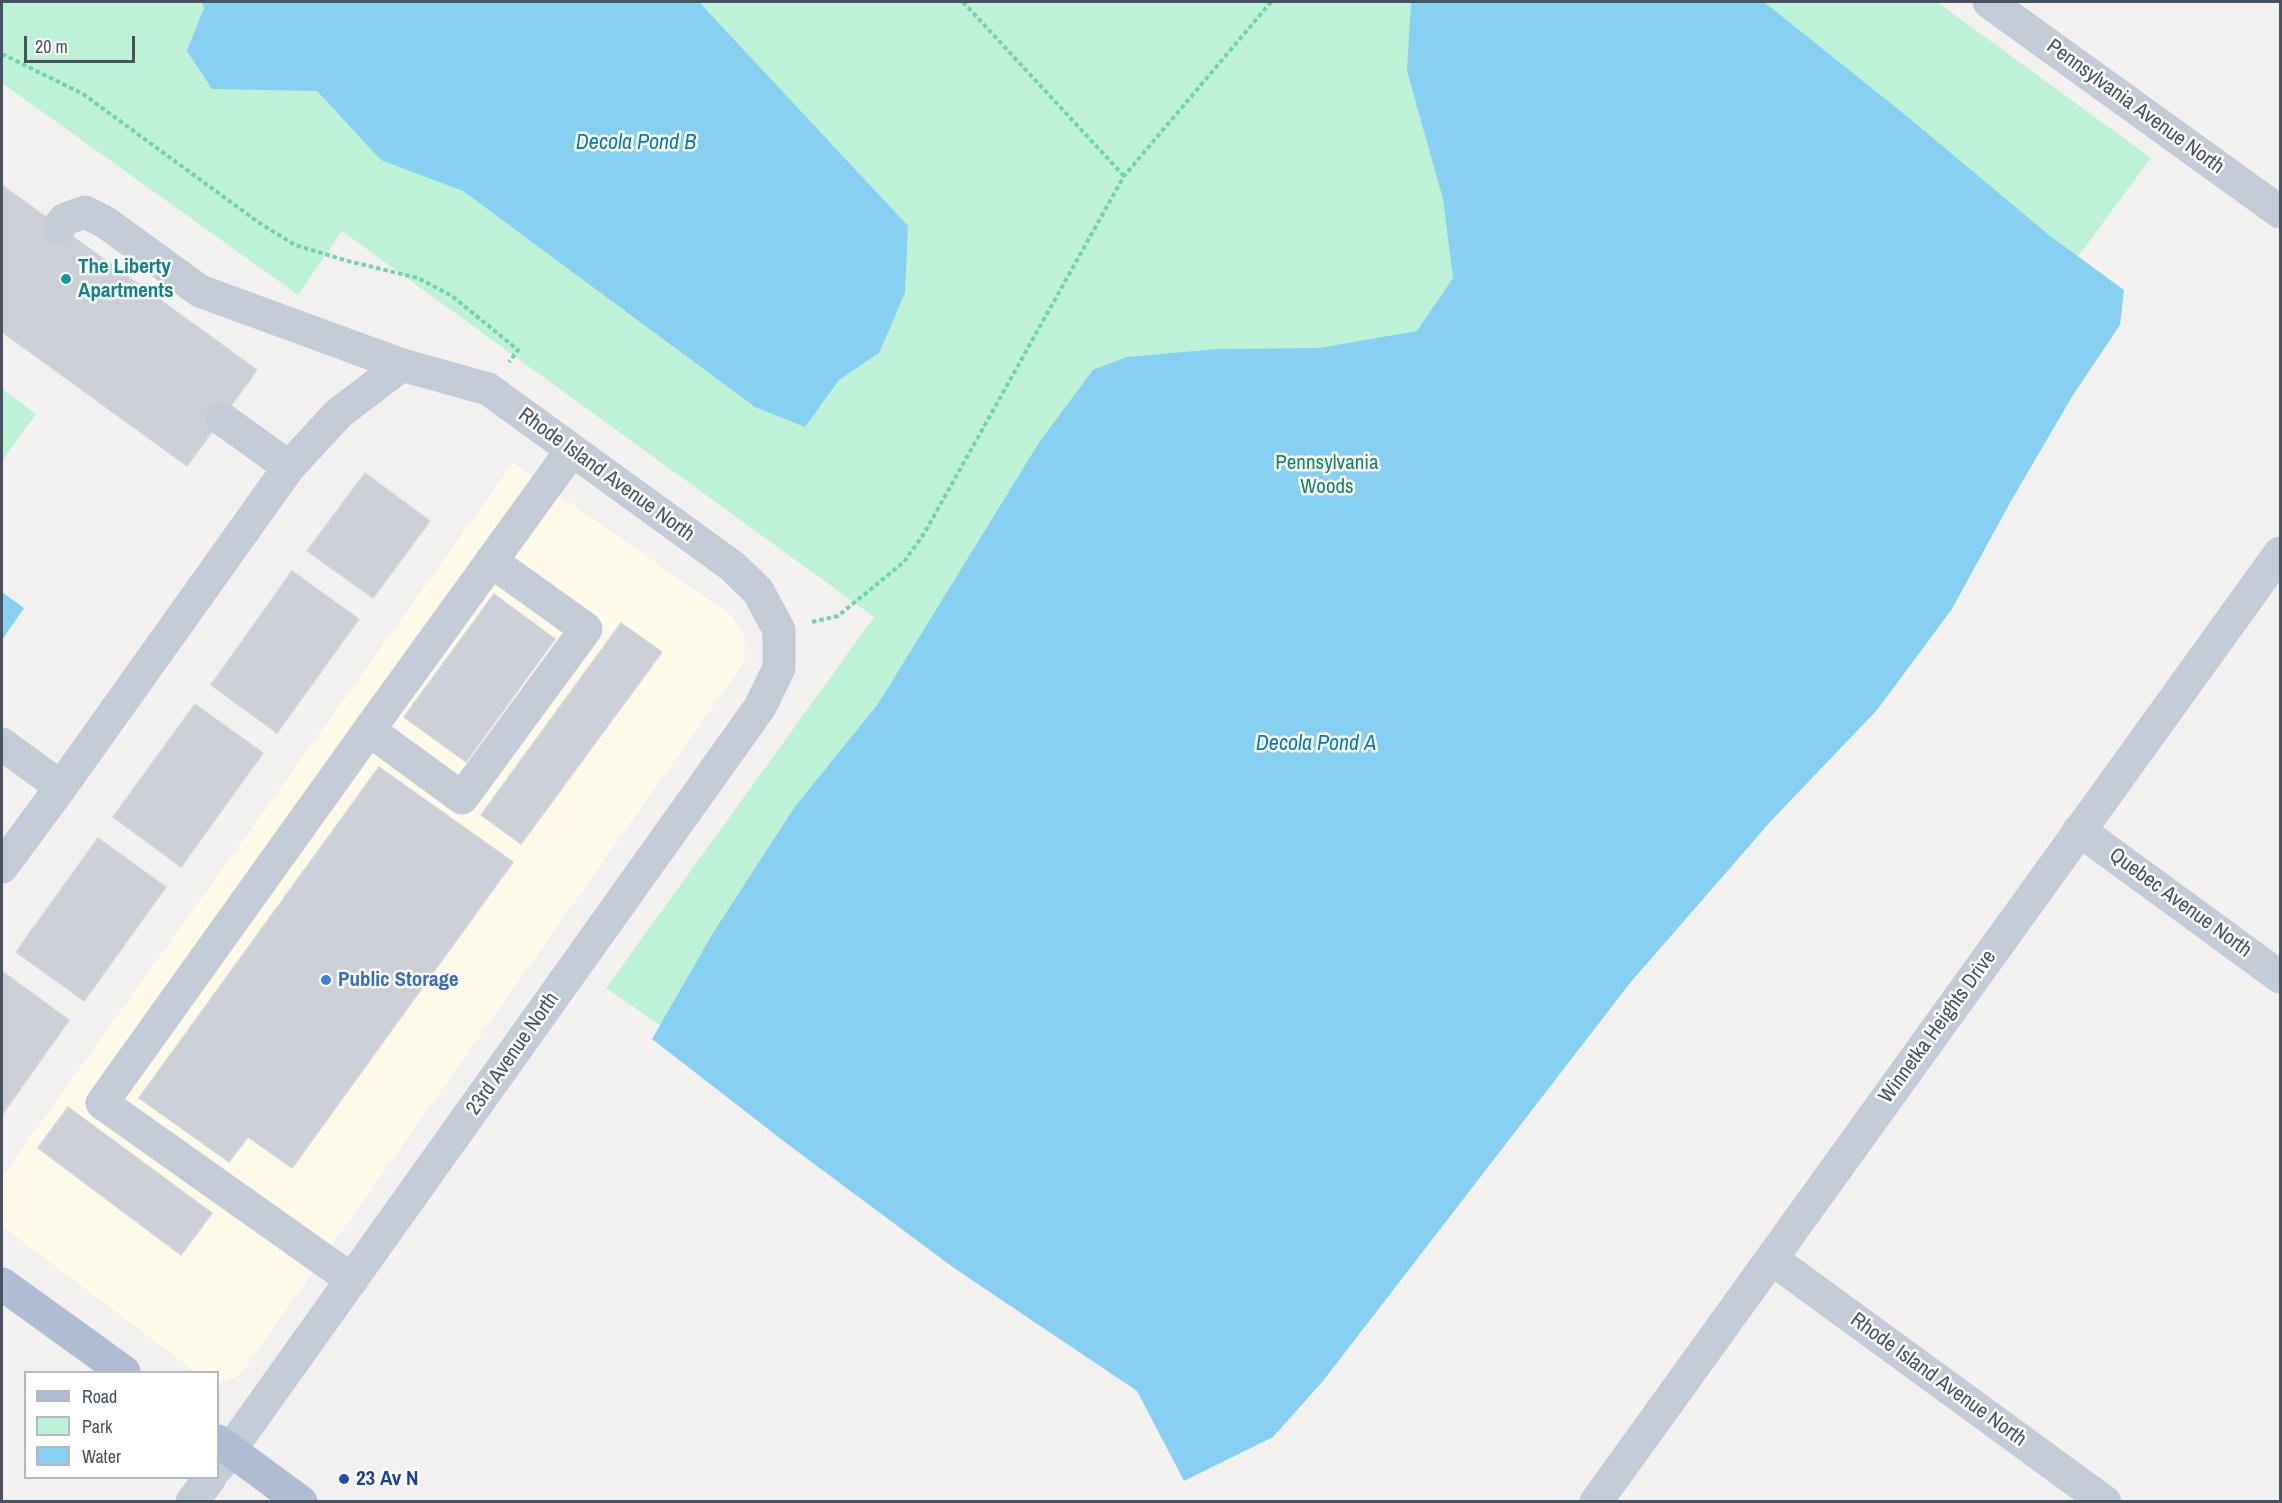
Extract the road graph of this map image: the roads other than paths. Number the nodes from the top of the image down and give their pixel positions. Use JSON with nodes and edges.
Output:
{"nodes":[{"id":1,"x":1989,"y":2,"type":"edge"},
{"id":2,"x":2280,"y":212,"type":"edge"},
{"id":3,"x":59,"y":226,"type":"dead end"},
{"id":4,"x":402,"y":365,"type":"junction"},
{"id":5,"x":222,"y":419,"type":"dead end"},
{"id":6,"x":572,"y":450,"type":"junction"},
{"id":7,"x":289,"y":467,"type":"junction"},
{"id":8,"x":2280,"y":553,"type":"edge"},
{"id":9,"x":491,"y":561,"type":"junction"},
{"id":10,"x":779,"y":630,"type":"joint"},
{"id":11,"x":369,"y":730,"type":"junction"},
{"id":12,"x":2,"y":744,"type":"edge"},
{"id":13,"x":61,"y":787,"type":"junction"},
{"id":14,"x":2079,"y":830,"type":"junction"},
{"id":15,"x":2,"y":867,"type":"edge"},
{"id":16,"x":2280,"y":977,"type":"edge"},
{"id":17,"x":1772,"y":1259,"type":"junction"},
{"id":18,"x":352,"y":1280,"type":"junction"},
{"id":19,"x":2,"y":1284,"type":"edge"},
{"id":20,"x":123,"y":1371,"type":"edge"},
{"id":21,"x":222,"y":1453,"type":"edge"},
{"id":22,"x":209,"y":1479,"type":"edge"},
{"id":23,"x":192,"y":1502,"type":"edge"},
{"id":24,"x":301,"y":1502,"type":"edge"},
{"id":25,"x":1596,"y":1502,"type":"edge"},
{"id":26,"x":2105,"y":1502,"type":"edge"}],
"edges":[{"from":1,"to":2,"type":"street","name":"Pennsylvania Avenue North"},
{"from":3,"to":4,"type":"street","name":"Rhode Island Avenue North"},
{"from":4,"to":6,"type":"street","name":"Rhode Island Avenue North"},
{"from":4,"to":7,"type":"street"},
{"from":5,"to":7,"type":"street"},
{"from":6,"to":9,"type":"street"},
{"from":6,"to":10,"type":"street","name":"Rhode Island Avenue North"},
{"from":7,"to":13,"type":"street"},
{"from":8,"to":14,"type":"street","name":"Winnetka Heights Drive"},
{"from":9,"to":11,"type":"street"},
{"from":9,"to":11,"type":"street"},
{"from":10,"to":18,"type":"street","name":"23rd Avenue North"},
{"from":11,"to":18,"type":"street"},
{"from":12,"to":13,"type":"street"},
{"from":13,"to":15,"type":"street"},
{"from":14,"to":16,"type":"street","name":"Quebec Avenue North"},
{"from":14,"to":17,"type":"street","name":"Winnetka Heights Drive"},
{"from":17,"to":25,"type":"street","name":"Winnetka Heights Drive"},
{"from":17,"to":26,"type":"street","name":"Rhode Island Avenue North"},
{"from":18,"to":21,"type":"street","name":"23rd Avenue North"},
{"from":19,"to":20,"type":"main road"},
{"from":21,"to":24,"type":"main road"},
{"from":22,"to":23,"type":"street"}]}
